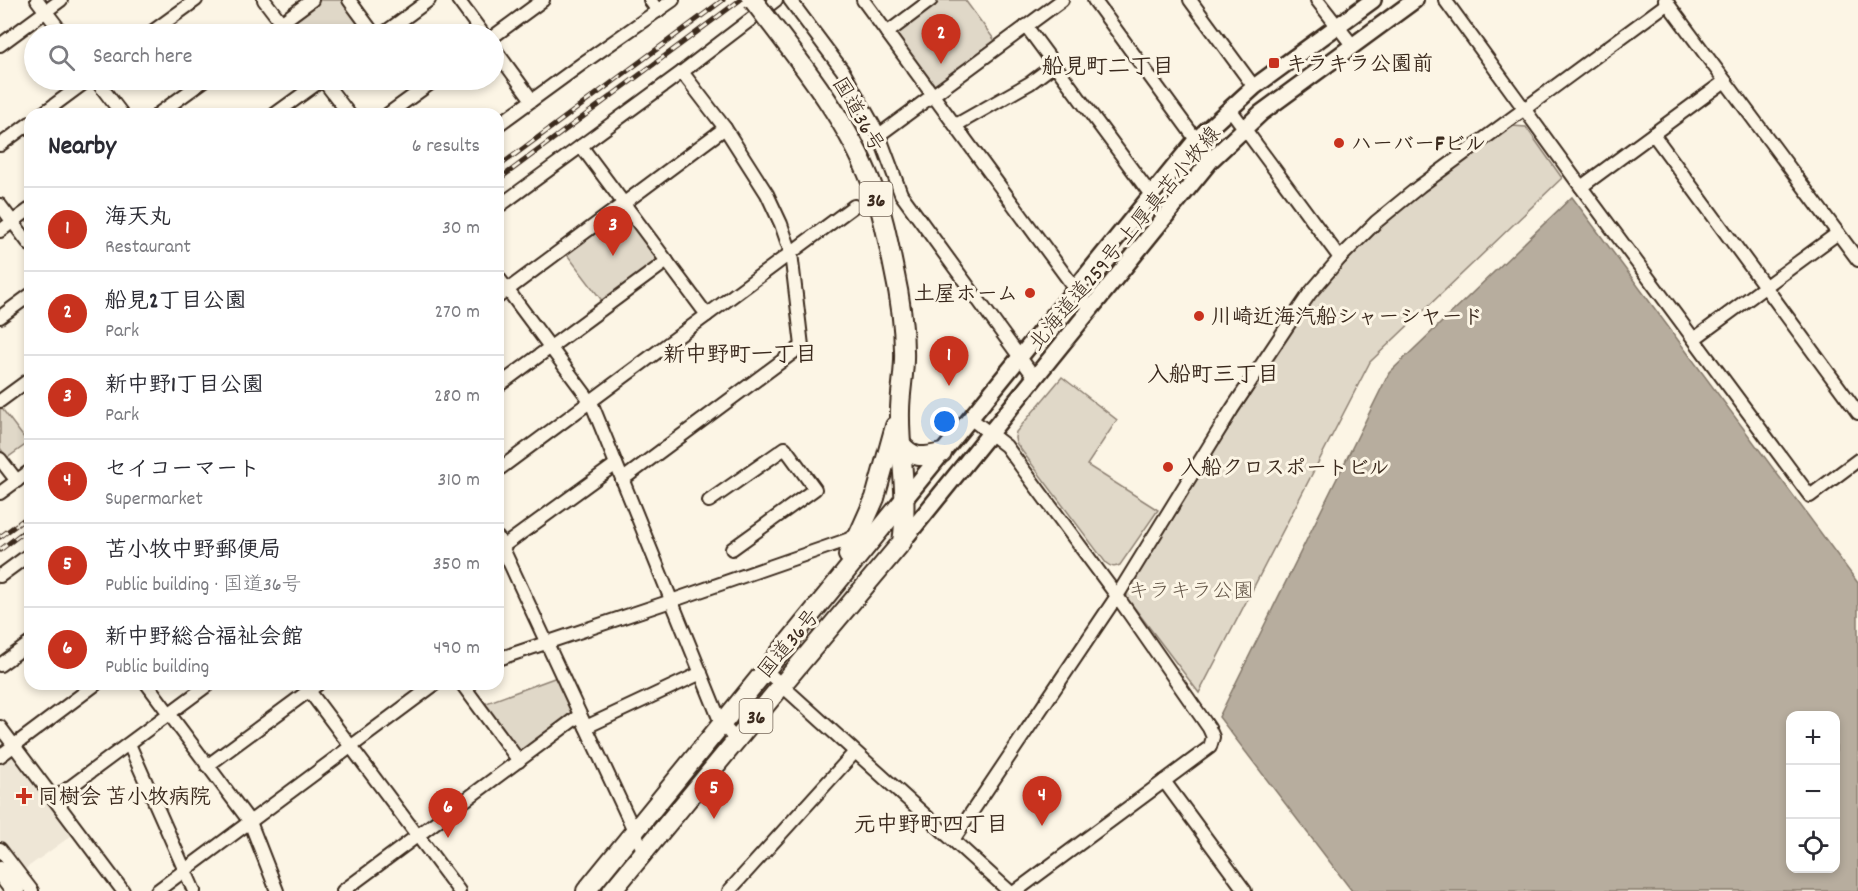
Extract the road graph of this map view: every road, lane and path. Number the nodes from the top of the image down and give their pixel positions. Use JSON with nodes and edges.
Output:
{"nodes":[{"id":1,"x":37,"y":0,"type":"edge"},
{"id":2,"x":61,"y":0,"type":"edge"},
{"id":3,"x":196,"y":0,"type":"edge"},
{"id":4,"x":264,"y":0,"type":"edge"},
{"id":5,"x":312,"y":0,"type":"edge"},
{"id":6,"x":349,"y":0,"type":"edge"},
{"id":7,"x":429,"y":0,"type":"edge"},
{"id":8,"x":458,"y":0,"type":"edge"},
{"id":9,"x":543,"y":0,"type":"edge"},
{"id":10,"x":650,"y":0,"type":"edge"},
{"id":11,"x":673,"y":0,"type":"edge"},
{"id":12,"x":753,"y":0,"type":"edge"},
{"id":13,"x":776,"y":0,"type":"edge"},
{"id":14,"x":790,"y":0,"type":"edge"},
{"id":15,"x":863,"y":0,"type":"edge"},
{"id":16,"x":931,"y":0,"type":"edge"},
{"id":17,"x":1062,"y":0,"type":"edge"},
{"id":18,"x":1094,"y":0,"type":"edge"},
{"id":19,"x":1190,"y":0,"type":"edge"},
{"id":20,"x":1317,"y":0,"type":"edge"},
{"id":21,"x":1373,"y":0,"type":"edge"},
{"id":22,"x":1415,"y":0,"type":"edge"},
{"id":23,"x":1445,"y":0,"type":"edge"},
{"id":24,"x":1667,"y":2,"type":"edge"},
{"id":25,"x":45,"y":11,"type":"junction"},
{"id":26,"x":658,"y":11,"type":"junction"},
{"id":27,"x":281,"y":23,"type":"joint"},
{"id":28,"x":28,"y":24,"type":"edge"},
{"id":29,"x":55,"y":24,"type":"edge"},
{"id":30,"x":163,"y":24,"type":"edge"},
{"id":31,"x":367,"y":24,"type":"edge"},
{"id":32,"x":397,"y":24,"type":"edge"},
{"id":33,"x":476,"y":24,"type":"edge"},
{"id":34,"x":1026,"y":26,"type":"junction"},
{"id":35,"x":24,"y":27,"type":"edge"},
{"id":36,"x":1338,"y":27,"type":"junction"},
{"id":37,"x":504,"y":29,"type":"edge"},
{"id":38,"x":887,"y":33,"type":"junction"},
{"id":39,"x":0,"y":45,"type":"edge"},
{"id":40,"x":1353,"y":46,"type":"junction"},
{"id":41,"x":504,"y":62,"type":"edge"},
{"id":42,"x":1054,"y":65,"type":"junction"},
{"id":43,"x":682,"y":72,"type":"junction"},
{"id":44,"x":1725,"y":81,"type":"junction"},
{"id":45,"x":1254,"y":87,"type":"junction"},
{"id":46,"x":74,"y":90,"type":"edge"},
{"id":47,"x":104,"y":90,"type":"edge"},
{"id":48,"x":191,"y":90,"type":"edge"},
{"id":49,"x":309,"y":90,"type":"edge"},
{"id":50,"x":331,"y":90,"type":"edge"},
{"id":51,"x":421,"y":90,"type":"edge"},
{"id":52,"x":933,"y":95,"type":"junction"},
{"id":53,"x":532,"y":100,"type":"junction"},
{"id":54,"x":50,"y":108,"type":"edge"},
{"id":55,"x":117,"y":108,"type":"edge"},
{"id":56,"x":166,"y":108,"type":"edge"},
{"id":57,"x":283,"y":108,"type":"edge"},
{"id":58,"x":344,"y":108,"type":"edge"},
{"id":59,"x":396,"y":108,"type":"edge"},
{"id":60,"x":1230,"y":109,"type":"junction"},
{"id":61,"x":1524,"y":109,"type":"junction"},
{"id":62,"x":504,"y":121,"type":"edge"},
{"id":63,"x":956,"y":125,"type":"junction"},
{"id":64,"x":24,"y":127,"type":"edge"},
{"id":65,"x":725,"y":128,"type":"junction"},
{"id":66,"x":1244,"y":128,"type":"junction"},
{"id":67,"x":1653,"y":134,"type":"junction"},
{"id":68,"x":879,"y":135,"type":"junction"},
{"id":69,"x":1196,"y":140,"type":"junction"},
{"id":70,"x":0,"y":145,"type":"edge"},
{"id":71,"x":581,"y":146,"type":"junction"},
{"id":72,"x":1211,"y":160,"type":"junction"},
{"id":73,"x":1581,"y":187,"type":"junction"},
{"id":74,"x":1151,"y":195,"type":"junction"},
{"id":75,"x":504,"y":203,"type":"edge"},
{"id":76,"x":624,"y":203,"type":"junction"},
{"id":77,"x":0,"y":205,"type":"edge"},
{"id":78,"x":854,"y":206,"type":"dead end"},
{"id":79,"x":24,"y":214,"type":"edge"},
{"id":80,"x":13,"y":222,"type":"junction"},
{"id":81,"x":0,"y":231,"type":"edge"},
{"id":82,"x":1838,"y":233,"type":"junction"},
{"id":83,"x":24,"y":237,"type":"edge"},
{"id":84,"x":791,"y":253,"type":"junction"},
{"id":85,"x":1340,"y":258,"type":"junction"},
{"id":86,"x":1858,"y":260,"type":"edge"},
{"id":87,"x":667,"y":261,"type":"junction"},
{"id":88,"x":1765,"y":287,"type":"junction"},
{"id":89,"x":1076,"y":289,"type":"junction"},
{"id":90,"x":504,"y":292,"type":"edge"},
{"id":91,"x":504,"y":294,"type":"edge"},
{"id":92,"x":24,"y":299,"type":"edge"},
{"id":93,"x":1090,"y":309,"type":"junction"},
{"id":94,"x":707,"y":315,"type":"junction"},
{"id":95,"x":0,"y":317,"type":"edge"},
{"id":96,"x":1694,"y":339,"type":"junction"},
{"id":97,"x":550,"y":347,"type":"junction"},
{"id":98,"x":1019,"y":358,"type":"junction"},
{"id":99,"x":1035,"y":378,"type":"junction"},
{"id":100,"x":504,"y":382,"type":"edge"},
{"id":101,"x":24,"y":383,"type":"edge"},
{"id":102,"x":0,"y":401,"type":"edge"},
{"id":103,"x":591,"y":402,"type":"junction"},
{"id":104,"x":900,"y":410,"type":"junction"},
{"id":105,"x":1858,"y":413,"type":"edge"},
{"id":106,"x":970,"y":418,"type":"junction"},
{"id":107,"x":990,"y":433,"type":"junction"},
{"id":108,"x":901,"y":444,"type":"junction"},
{"id":109,"x":942,"y":453,"type":"junction"},
{"id":110,"x":0,"y":459,"type":"edge"},
{"id":111,"x":1858,"y":460,"type":"edge"},
{"id":112,"x":616,"y":464,"type":"junction"},
{"id":113,"x":504,"y":466,"type":"edge"},
{"id":114,"x":883,"y":466,"type":"junction"},
{"id":115,"x":24,"y":475,"type":"edge"},
{"id":116,"x":622,"y":480,"type":"junction"},
{"id":117,"x":16,"y":481,"type":"junction"},
{"id":118,"x":0,"y":494,"type":"edge"},
{"id":119,"x":709,"y":501,"type":"dead end"},
{"id":120,"x":903,"y":504,"type":"junction"},
{"id":121,"x":931,"y":506,"type":"junction"},
{"id":122,"x":860,"y":534,"type":"junction"},
{"id":123,"x":504,"y":542,"type":"edge"},
{"id":124,"x":902,"y":542,"type":"junction"},
{"id":125,"x":732,"y":549,"type":"dead end"},
{"id":126,"x":504,"y":555,"type":"edge"},
{"id":127,"x":24,"y":558,"type":"edge"},
{"id":128,"x":0,"y":576,"type":"edge"},
{"id":129,"x":825,"y":596,"type":"junction"},
{"id":130,"x":1117,"y":596,"type":"junction"},
{"id":131,"x":671,"y":602,"type":"junction"},
{"id":132,"x":546,"y":643,"type":"junction"},
{"id":133,"x":24,"y":647,"type":"edge"},
{"id":134,"x":504,"y":657,"type":"edge"},
{"id":135,"x":0,"y":665,"type":"edge"},
{"id":136,"x":765,"y":670,"type":"junction"},
{"id":137,"x":701,"y":673,"type":"junction"},
{"id":138,"x":782,"y":685,"type":"junction"},
{"id":139,"x":88,"y":690,"type":"edge"},
{"id":140,"x":151,"y":690,"type":"edge"},
{"id":141,"x":201,"y":690,"type":"edge"},
{"id":142,"x":305,"y":690,"type":"edge"},
{"id":143,"x":313,"y":690,"type":"edge"},
{"id":144,"x":427,"y":690,"type":"edge"},
{"id":145,"x":466,"y":690,"type":"edge"},
{"id":146,"x":169,"y":714,"type":"junction"},
{"id":147,"x":583,"y":721,"type":"junction"},
{"id":148,"x":721,"y":723,"type":"junction"},
{"id":149,"x":0,"y":727,"type":"edge"},
{"id":150,"x":736,"y":740,"type":"junction"},
{"id":151,"x":129,"y":744,"type":"junction"},
{"id":152,"x":14,"y":745,"type":"junction"},
{"id":153,"x":351,"y":747,"type":"junction"},
{"id":154,"x":855,"y":752,"type":"junction"},
{"id":155,"x":0,"y":756,"type":"edge"},
{"id":156,"x":519,"y":761,"type":"junction"},
{"id":157,"x":207,"y":766,"type":"junction"},
{"id":158,"x":1164,"y":781,"type":"junction"},
{"id":159,"x":54,"y":799,"type":"junction"},
{"id":160,"x":249,"y":822,"type":"junction"},
{"id":161,"x":634,"y":831,"type":"junction"},
{"id":162,"x":418,"y":836,"type":"junction"},
{"id":163,"x":953,"y":840,"type":"junction"},
{"id":164,"x":0,"y":849,"type":"edge"},
{"id":165,"x":644,"y":852,"type":"junction"},
{"id":166,"x":0,"y":871,"type":"edge"},
{"id":167,"x":185,"y":871,"type":"junction"},
{"id":168,"x":607,"y":888,"type":"edge"},
{"id":169,"x":15,"y":891,"type":"edge"},
{"id":170,"x":32,"y":891,"type":"edge"},
{"id":171,"x":123,"y":891,"type":"edge"},
{"id":172,"x":157,"y":891,"type":"edge"},
{"id":173,"x":194,"y":891,"type":"edge"},
{"id":174,"x":277,"y":891,"type":"edge"},
{"id":175,"x":343,"y":891,"type":"edge"},
{"id":176,"x":459,"y":891,"type":"edge"},
{"id":177,"x":729,"y":891,"type":"edge"},
{"id":178,"x":1009,"y":891,"type":"edge"},
{"id":179,"x":1016,"y":891,"type":"edge"},
{"id":180,"x":1245,"y":891,"type":"edge"}],
"edges":[{"from":1,"to":25,"type":"street"},
{"from":2,"to":25,"type":"street"},
{"from":3,"to":30,"type":"street"},
{"from":4,"to":27,"type":"street"},
{"from":5,"to":27,"type":"street"},
{"from":6,"to":31,"type":"street"},
{"from":7,"to":32,"type":"street"},
{"from":8,"to":33,"type":"street"},
{"from":9,"to":37,"type":"street"},
{"from":10,"to":26,"type":"street"},
{"from":11,"to":26,"type":"street"},
{"from":12,"to":104,"type":"highway","name":"国道36号","number":"36","bridge":true},
{"from":13,"to":43,"type":"street"},
{"from":14,"to":68,"type":"street"},
{"from":15,"to":38,"type":"street"},
{"from":16,"to":38,"type":"street"},
{"from":17,"to":34,"type":"street"},
{"from":18,"to":69,"type":"street"},
{"from":19,"to":45,"type":"street"},
{"from":20,"to":36,"type":"street"},
{"from":21,"to":36,"type":"main road","name":"北海道道259号 上厚真苫小牧線"},
{"from":22,"to":40,"type":"main road","name":"北海道道259号 上厚真苫小牧線"},
{"from":23,"to":61,"type":"street"},
{"from":24,"to":44,"type":"street"},
{"from":24,"to":61,"type":"street"},
{"from":25,"to":28,"type":"street"},
{"from":25,"to":29,"type":"street"},
{"from":26,"to":53,"type":"street"},
{"from":34,"to":42,"type":"street"},
{"from":34,"to":52,"type":"street"},
{"from":35,"to":39,"type":"street"},
{"from":36,"to":40,"type":"street"},
{"from":36,"to":45,"type":"main road","name":"北海道道259号 上厚真苫小牧線"},
{"from":38,"to":52,"type":"street"},
{"from":40,"to":66,"type":"main road","name":"北海道道259号 上厚真苫小牧線"},
{"from":41,"to":53,"type":"street"},
{"from":42,"to":63,"type":"street"},
{"from":42,"to":74,"type":"street"},
{"from":43,"to":65,"type":"street"},
{"from":43,"to":71,"type":"street"},
{"from":44,"to":67,"type":"street"},
{"from":44,"to":82,"type":"street"},
{"from":45,"to":60,"type":"main road","name":"北海道道259号 上厚真苫小牧線"},
{"from":46,"to":54,"type":"street"},
{"from":47,"to":55,"type":"street"},
{"from":48,"to":56,"type":"street"},
{"from":49,"to":57,"type":"street"},
{"from":50,"to":58,"type":"street"},
{"from":51,"to":59,"type":"street"},
{"from":52,"to":63,"type":"street"},
{"from":52,"to":68,"type":"street"},
{"from":53,"to":62,"type":"street"},
{"from":60,"to":66,"type":"street"},
{"from":60,"to":69,"type":"main road","name":"北海道道259号 上厚真苫小牧線"},
{"from":61,"to":73,"type":"street"},
{"from":61,"to":85,"type":"street"},
{"from":63,"to":89,"type":"street"},
{"from":64,"to":70,"type":"street"},
{"from":65,"to":76,"type":"street"},
{"from":65,"to":84,"type":"street"},
{"from":66,"to":72,"type":"main road","name":"北海道道259号 上厚真苫小牧線"},
{"from":66,"to":85,"type":"street"},
{"from":67,"to":73,"type":"street"},
{"from":67,"to":88,"type":"street"},
{"from":68,"to":98,"type":"street"},
{"from":69,"to":72,"type":"street"},
{"from":69,"to":74,"type":"main road","name":"北海道道259号 上厚真苫小牧線"},
{"from":71,"to":75,"type":"street"},
{"from":71,"to":76,"type":"street"},
{"from":72,"to":93,"type":"main road","name":"北海道道259号 上厚真苫小牧線"},
{"from":73,"to":96,"type":"street"},
{"from":74,"to":89,"type":"main road","name":"北海道道259号 上厚真苫小牧線"},
{"from":76,"to":87,"type":"street"},
{"from":76,"to":90,"type":"street"},
{"from":77,"to":80,"type":"street"},
{"from":78,"to":84,"type":"street"},
{"from":79,"to":80,"type":"street"},
{"from":80,"to":81,"type":"street"},
{"from":80,"to":83,"type":"street"},
{"from":82,"to":86,"type":"street"},
{"from":82,"to":88,"type":"street"},
{"from":84,"to":94,"type":"street"},
{"from":84,"to":116,"type":"street"},
{"from":85,"to":130,"type":"street"},
{"from":87,"to":94,"type":"street"},
{"from":87,"to":97,"type":"street"},
{"from":88,"to":96,"type":"street"},
{"from":88,"to":105,"type":"street"},
{"from":89,"to":93,"type":"street"},
{"from":89,"to":98,"type":"main road","name":"北海道道259号 上厚真苫小牧線"},
{"from":91,"to":97,"type":"street"},
{"from":92,"to":95,"type":"street"},
{"from":93,"to":99,"type":"main road","name":"北海道道259号 上厚真苫小牧線"},
{"from":94,"to":103,"type":"street"},
{"from":96,"to":111,"type":"street"},
{"from":97,"to":100,"type":"street"},
{"from":97,"to":103,"type":"street"},
{"from":98,"to":99,"type":"street"},
{"from":98,"to":106,"type":"main road","name":"北海道道259号 上厚真苫小牧線"},
{"from":99,"to":107,"type":"main road","name":"北海道道259号 上厚真苫小牧線"},
{"from":101,"to":102,"type":"street"},
{"from":103,"to":112,"type":"street"},
{"from":103,"to":113,"type":"street"},
{"from":104,"to":108,"type":"highway","name":"国道36号","number":"36"},
{"from":104,"to":114,"type":"highway","name":"国道36号","number":"36"},
{"from":106,"to":107,"type":"street"},
{"from":106,"to":109,"type":"main road","name":"北海道道259号 上厚真苫小牧線"},
{"from":107,"to":121,"type":"main road","name":"北海道道259号 上厚真苫小牧線"},
{"from":107,"to":130,"type":"street"},
{"from":108,"to":109,"type":"highway"},
{"from":108,"to":120,"type":"highway","name":"国道36号","number":"36"},
{"from":109,"to":120,"type":"main road","name":"北海道道259号 上厚真苫小牧線"},
{"from":110,"to":117,"type":"street"},
{"from":112,"to":116,"type":"street"},
{"from":112,"to":123,"type":"street"},
{"from":114,"to":120,"type":"highway","number":"36"},
{"from":114,"to":122,"type":"highway","name":"国道36号","number":"36"},
{"from":115,"to":117,"type":"street"},
{"from":116,"to":131,"type":"street"},
{"from":117,"to":118,"type":"street"},
{"from":119,"to":125,"type":"street"},
{"from":120,"to":121,"type":"main road"},
{"from":120,"to":124,"type":"highway","name":"国道36号","number":"36"},
{"from":120,"to":129,"type":"highway","name":"国道36号","number":"36"},
{"from":121,"to":124,"type":"main road","name":"北海道道259号 上厚真苫小牧線"},
{"from":122,"to":129,"type":"highway","name":"国道36号","number":"36"},
{"from":122,"to":131,"type":"street"},
{"from":124,"to":138,"type":"highway","name":"国道36号","number":"36"},
{"from":126,"to":132,"type":"street"},
{"from":127,"to":128,"type":"street"},
{"from":129,"to":136,"type":"highway","name":"国道36号","number":"36"},
{"from":130,"to":158,"type":"street"},
{"from":130,"to":163,"type":"street"},
{"from":131,"to":132,"type":"street"},
{"from":131,"to":137,"type":"street"},
{"from":132,"to":134,"type":"street"},
{"from":132,"to":147,"type":"street"},
{"from":133,"to":135,"type":"street"},
{"from":136,"to":138,"type":"street"},
{"from":136,"to":148,"type":"highway","name":"国道36号","number":"36"},
{"from":137,"to":147,"type":"street"},
{"from":137,"to":148,"type":"street"},
{"from":138,"to":150,"type":"highway","name":"国道36号","number":"36"},
{"from":138,"to":154,"type":"street"},
{"from":139,"to":152,"type":"street"},
{"from":140,"to":146,"type":"street"},
{"from":141,"to":146,"type":"street"},
{"from":142,"to":157,"type":"street"},
{"from":143,"to":153,"type":"street"},
{"from":144,"to":153,"type":"street"},
{"from":145,"to":156,"type":"street"},
{"from":146,"to":151,"type":"street"},
{"from":146,"to":157,"type":"street"},
{"from":147,"to":156,"type":"street"},
{"from":147,"to":161,"type":"street"},
{"from":148,"to":150,"type":"street"},
{"from":148,"to":161,"type":"highway","name":"国道36号","number":"36"},
{"from":149,"to":152,"type":"street"},
{"from":150,"to":165,"type":"highway","name":"国道36号","number":"36"},
{"from":151,"to":159,"type":"street"},
{"from":151,"to":167,"type":"street"},
{"from":152,"to":155,"type":"street"},
{"from":152,"to":159,"type":"street"},
{"from":153,"to":160,"type":"street"},
{"from":153,"to":162,"type":"street"},
{"from":154,"to":163,"type":"street"},
{"from":154,"to":177,"type":"street"},
{"from":156,"to":162,"type":"street"},
{"from":157,"to":160,"type":"street"},
{"from":158,"to":179,"type":"street"},
{"from":158,"to":180,"type":"street"},
{"from":159,"to":171,"type":"street"},
{"from":160,"to":167,"type":"street"},
{"from":160,"to":174,"type":"street"},
{"from":161,"to":165,"type":"street"},
{"from":161,"to":168,"type":"highway","name":"国道36号","number":"36"},
{"from":162,"to":175,"type":"street"},
{"from":162,"to":176,"type":"street"},
{"from":163,"to":178,"type":"street"},
{"from":164,"to":170,"type":"street"},
{"from":165,"to":168,"type":"highway","name":"国道36号","number":"36"},
{"from":166,"to":169,"type":"highway"},
{"from":167,"to":172,"type":"street"},
{"from":167,"to":173,"type":"street"}]}
